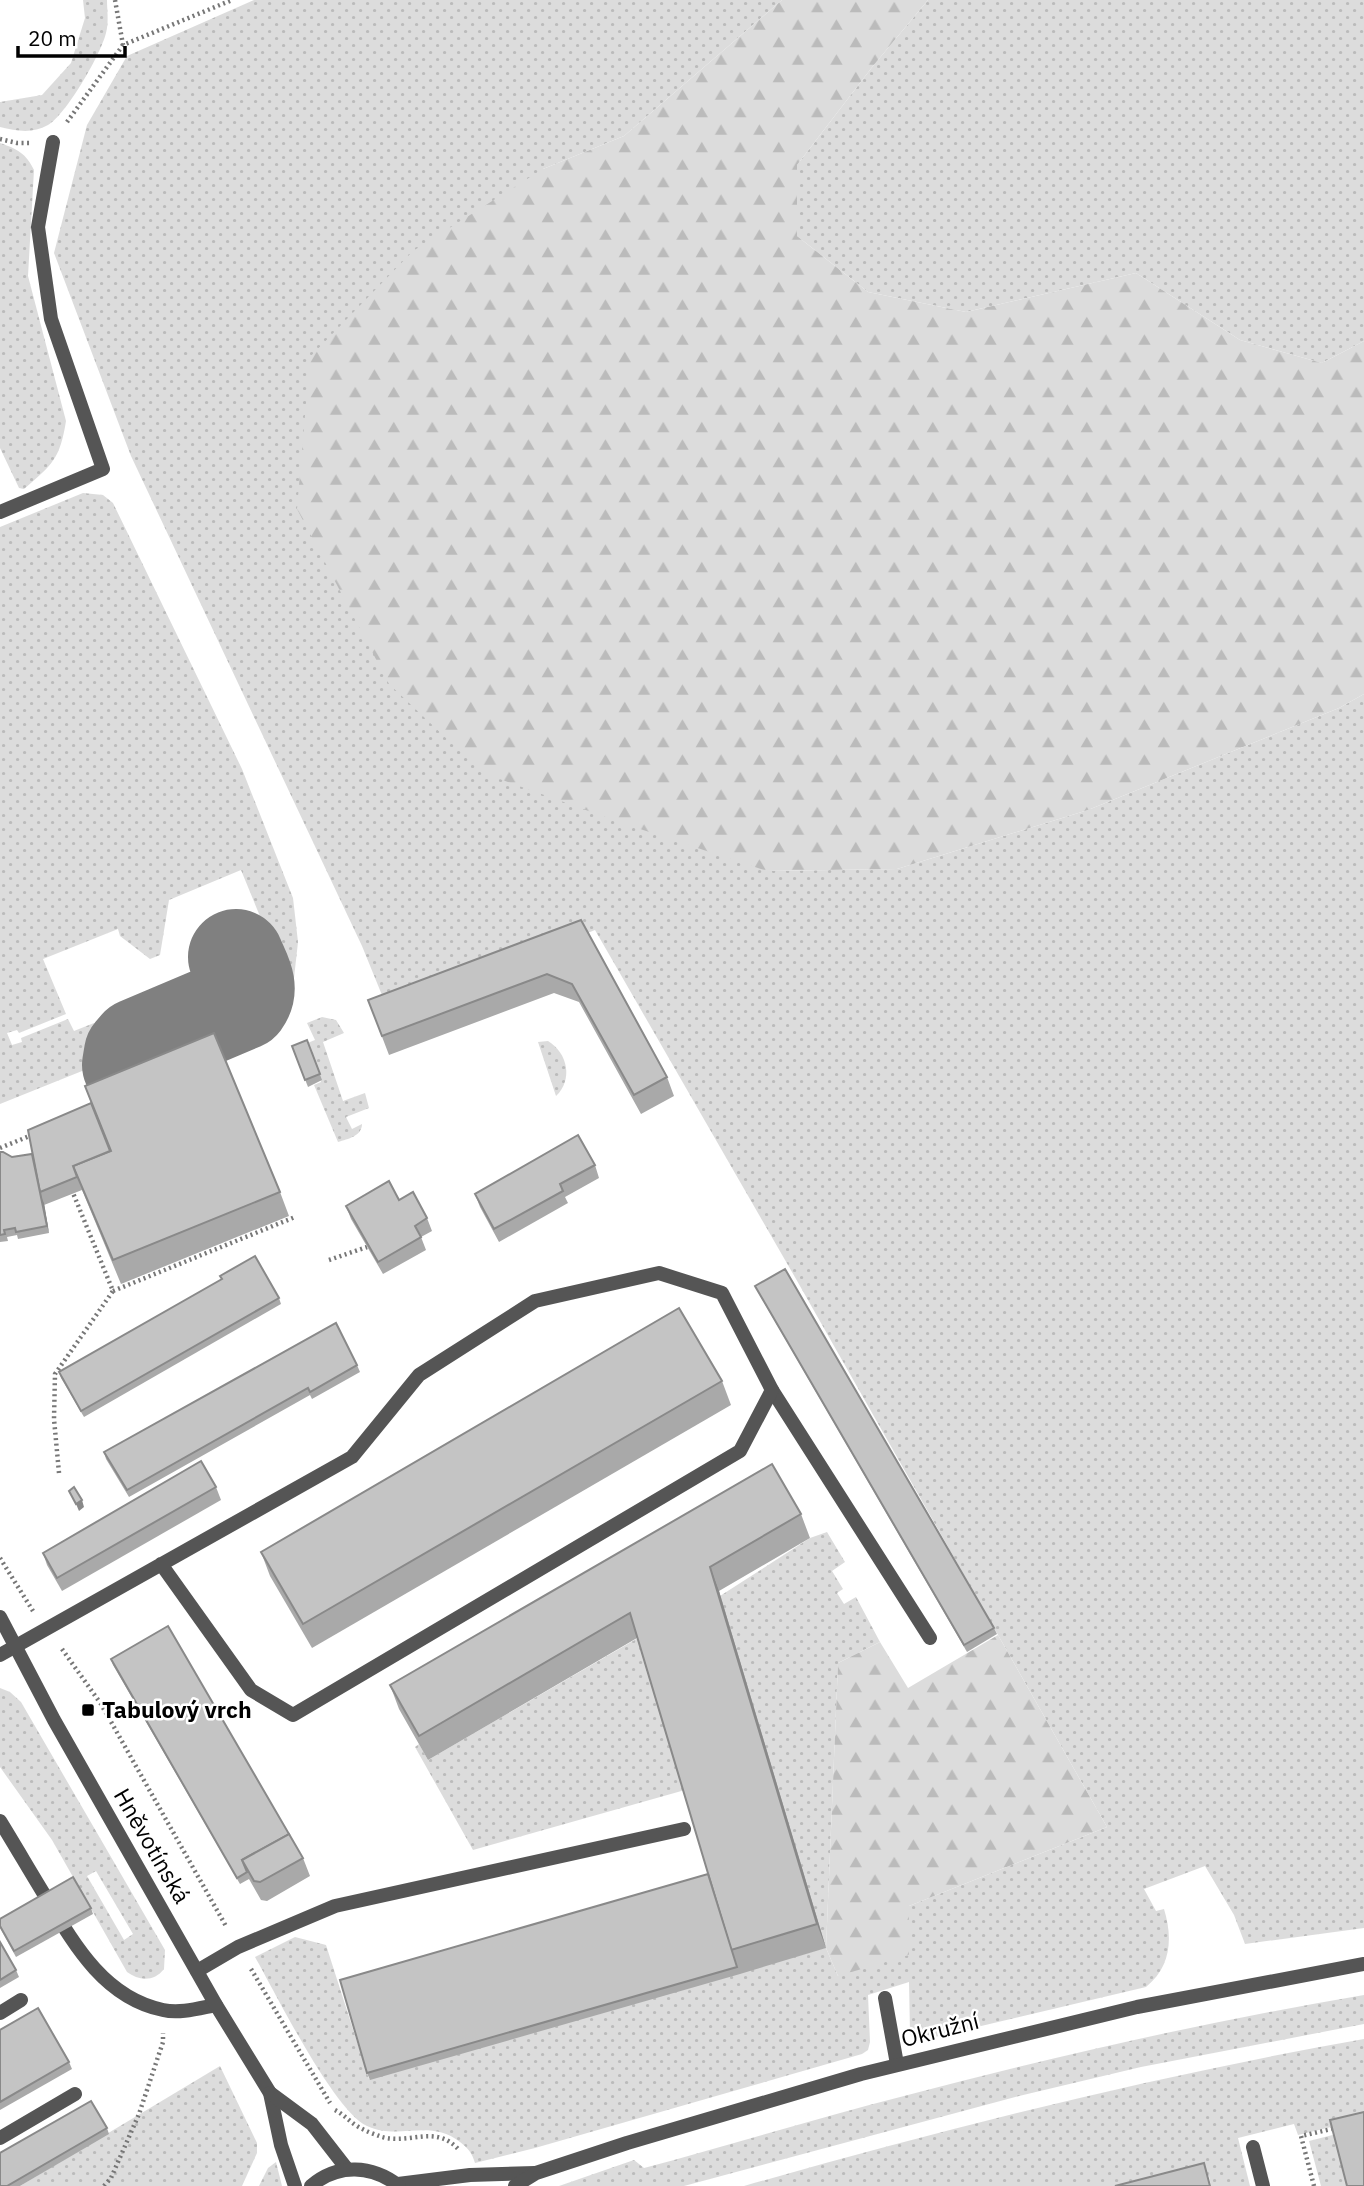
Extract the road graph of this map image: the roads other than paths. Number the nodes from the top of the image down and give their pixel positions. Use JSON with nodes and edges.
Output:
{"nodes":[{"id":1,"x":53,"y":142,"type":"road end"},
{"id":2,"x":0,"y":512,"type":"edge"},
{"id":3,"x":772,"y":1390,"type":"junction"},
{"id":4,"x":161,"y":1564,"type":"junction"},
{"id":5,"x":0,"y":1618,"type":"edge"},
{"id":6,"x":930,"y":1638,"type":"dead end"},
{"id":7,"x":15,"y":1646,"type":"junction"},
{"id":8,"x":0,"y":1655,"type":"edge"},
{"id":9,"x":0,"y":1821,"type":"edge"},
{"id":10,"x":684,"y":1829,"type":"edge"},
{"id":11,"x":1364,"y":1964,"type":"edge"},
{"id":12,"x":197,"y":1971,"type":"junction"},
{"id":13,"x":885,"y":1998,"type":"dead end"},
{"id":14,"x":21,"y":2000,"type":"dead end"},
{"id":15,"x":216,"y":2005,"type":"junction"},
{"id":16,"x":0,"y":2013,"type":"edge"},
{"id":17,"x":897,"y":2064,"type":"junction"},
{"id":18,"x":270,"y":2093,"type":"junction"},
{"id":19,"x":75,"y":2094,"type":"dead end"},
{"id":20,"x":0,"y":2138,"type":"edge"},
{"id":21,"x":1253,"y":2147,"type":"dead end"},
{"id":22,"x":347,"y":2169,"type":"junction"},
{"id":23,"x":536,"y":2173,"type":"junction"},
{"id":24,"x":398,"y":2185,"type":"edge"},
{"id":25,"x":295,"y":2186,"type":"edge"},
{"id":26,"x":311,"y":2186,"type":"edge"},
{"id":27,"x":515,"y":2186,"type":"edge"},
{"id":28,"x":1263,"y":2186,"type":"edge"}],
"edges":[{"from":1,"to":2,"type":"street"},
{"from":3,"to":4,"type":"street"},
{"from":3,"to":4,"type":"street"},
{"from":3,"to":6,"type":"street"},
{"from":4,"to":7,"type":"street"},
{"from":5,"to":7,"type":"street","name":"Hněvotínská"},
{"from":7,"to":8,"type":"street"},
{"from":7,"to":12,"type":"street","name":"Hněvotínská"},
{"from":9,"to":15,"type":"street"},
{"from":10,"to":12,"type":"street"},
{"from":11,"to":17,"type":"street","name":"Okružní"},
{"from":12,"to":15,"type":"street","name":"Hněvotínská"},
{"from":13,"to":17,"type":"street"},
{"from":14,"to":16,"type":"street"},
{"from":15,"to":18,"type":"street","name":"Hněvotínská"},
{"from":17,"to":23,"type":"street","name":"Okružní"},
{"from":18,"to":22,"type":"street","name":"Hněvotínská"},
{"from":18,"to":25,"type":"street","name":"Hněvotínská"},
{"from":19,"to":20,"type":"street"},
{"from":21,"to":28,"type":"street"},
{"from":22,"to":24,"type":"street","name":"Okružní"},
{"from":22,"to":26,"type":"street"},
{"from":23,"to":24,"type":"street","name":"Okružní"},
{"from":23,"to":27,"type":"street","name":"Okružní"}]}
